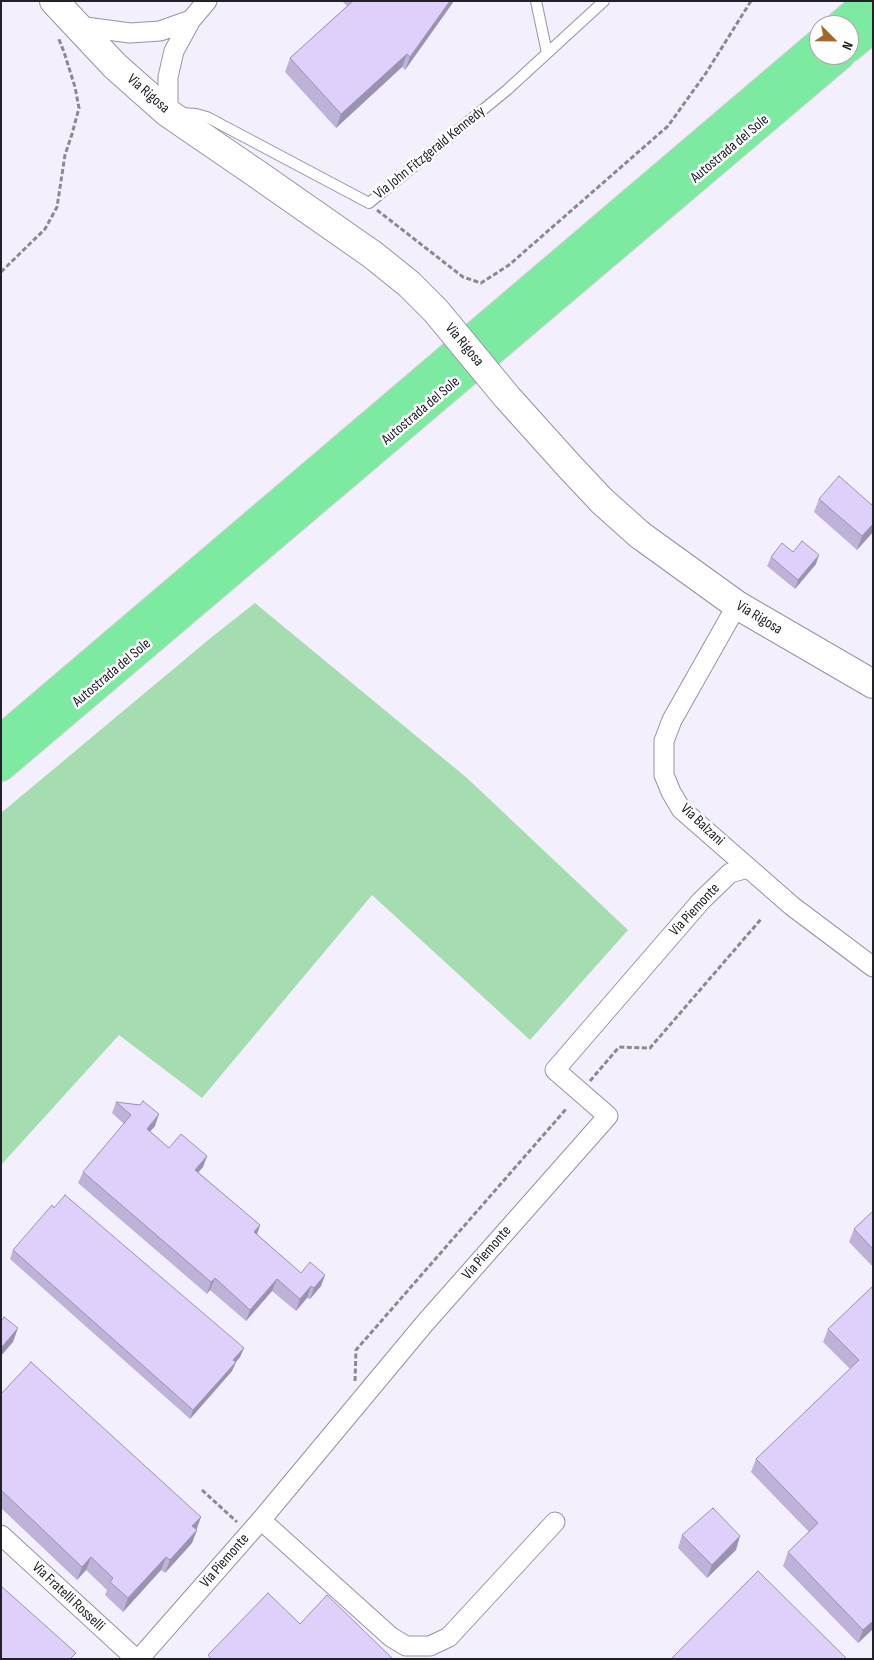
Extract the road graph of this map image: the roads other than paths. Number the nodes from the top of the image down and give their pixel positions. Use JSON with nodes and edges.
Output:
{"nodes":[{"id":1,"x":54,"y":1,"type":"edge"},
{"id":2,"x":207,"y":1,"type":"edge"},
{"id":3,"x":536,"y":1,"type":"edge"},
{"id":4,"x":604,"y":1,"type":"edge"},
{"id":5,"x":868,"y":1,"type":"edge"},
{"id":6,"x":852,"y":15,"type":"edge"},
{"id":7,"x":191,"y":20,"type":"junction"},
{"id":8,"x":66,"y":28,"type":"junction"},
{"id":9,"x":873,"y":28,"type":"edge"},
{"id":10,"x":859,"y":40,"type":"edge"},
{"id":11,"x":809,"y":52,"type":"edge"},
{"id":12,"x":547,"y":53,"type":"junction"},
{"id":13,"x":829,"y":65,"type":"edge"},
{"id":14,"x":168,"y":113,"type":"junction"},
{"id":15,"x":738,"y":606,"type":"junction"},
{"id":16,"x":873,"y":684,"type":"edge"},
{"id":17,"x":1,"y":739,"type":"edge"},
{"id":18,"x":1,"y":767,"type":"edge"},
{"id":19,"x":748,"y":868,"type":"junction"},
{"id":20,"x":873,"y":967,"type":"edge"},
{"id":21,"x":252,"y":1518,"type":"junction"},
{"id":22,"x":555,"y":1522,"type":"dead end"},
{"id":23,"x":1,"y":1535,"type":"edge"},
{"id":24,"x":137,"y":1659,"type":"edge"}],
"edges":[{"from":1,"to":8,"type":"main road","name":"Via Rigosa"},
{"from":2,"to":7,"type":"street"},
{"from":3,"to":12,"type":"lane"},
{"from":4,"to":12,"type":"lane","name":"Via John Fitzgerald Kennedy"},
{"from":5,"to":6,"type":"highway"},
{"from":7,"to":8,"type":"street"},
{"from":7,"to":14,"type":"street"},
{"from":8,"to":14,"type":"main road","name":"Via Rigosa"},
{"from":9,"to":10,"type":"highway"},
{"from":11,"to":17,"type":"highway","name":"Autostrada del Sole"},
{"from":12,"to":14,"type":"lane","name":"Via John Fitzgerald Kennedy"},
{"from":13,"to":18,"type":"highway","name":"Autostrada del Sole"},
{"from":14,"to":15,"type":"main road","name":"Via Rigosa","bridge":true},
{"from":15,"to":16,"type":"main road","name":"Via Rigosa"},
{"from":15,"to":19,"type":"street","name":"Via Balzani"},
{"from":19,"to":20,"type":"street","name":"Via Balzani"},
{"from":19,"to":21,"type":"street","name":"Via Piemonte"},
{"from":21,"to":22,"type":"street"},
{"from":21,"to":24,"type":"street","name":"Via Piemonte"},
{"from":23,"to":24,"type":"street","name":"Via Fratelli Rosselli"}]}
